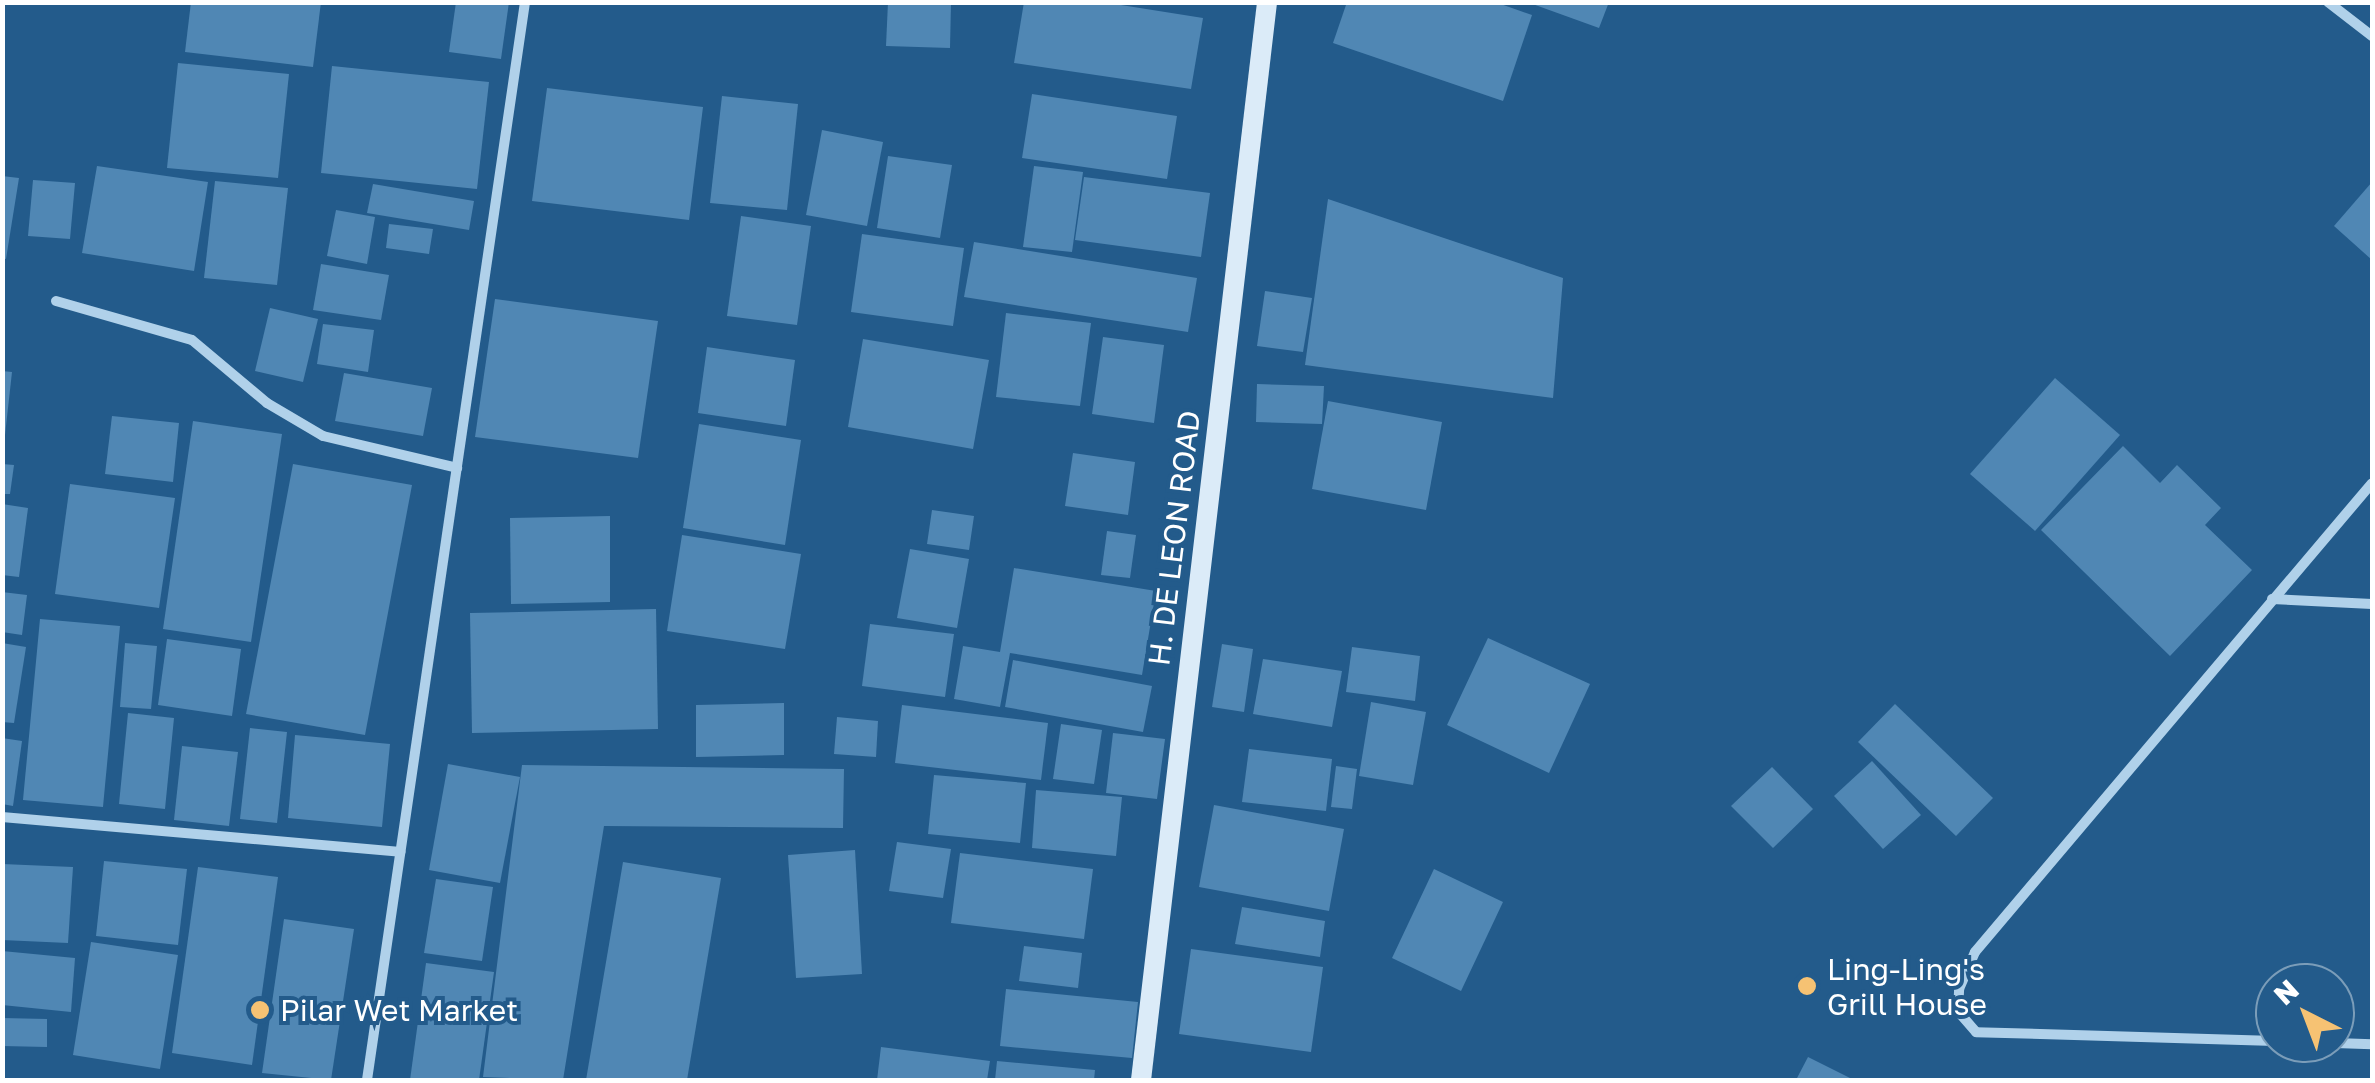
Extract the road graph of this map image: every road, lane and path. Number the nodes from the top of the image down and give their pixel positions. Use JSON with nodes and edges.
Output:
{"nodes":[{"id":1,"x":525,"y":2,"type":"edge"},
{"id":2,"x":1267,"y":2,"type":"edge"},
{"id":3,"x":2328,"y":2,"type":"edge"},
{"id":4,"x":2372,"y":36,"type":"edge"},
{"id":5,"x":56,"y":301,"type":"dead end"},
{"id":6,"x":457,"y":468,"type":"junction"},
{"id":7,"x":2372,"y":482,"type":"edge"},
{"id":8,"x":2272,"y":599,"type":"junction"},
{"id":9,"x":2372,"y":604,"type":"edge"},
{"id":10,"x":2,"y":818,"type":"edge"},
{"id":11,"x":400,"y":852,"type":"junction"},
{"id":12,"x":2255,"y":1040,"type":"edge"},
{"id":13,"x":367,"y":1080,"type":"edge"},
{"id":14,"x":1142,"y":1080,"type":"edge"}],
"edges":[{"from":1,"to":6,"type":"street"},
{"from":2,"to":14,"type":"street","name":"H. DE LEON ROAD"},
{"from":3,"to":4,"type":"street"},
{"from":5,"to":6,"type":"street"},
{"from":6,"to":11,"type":"street"},
{"from":7,"to":8,"type":"street"},
{"from":8,"to":9,"type":"street"},
{"from":8,"to":12,"type":"street"},
{"from":10,"to":11,"type":"street"},
{"from":11,"to":13,"type":"street"}]}
